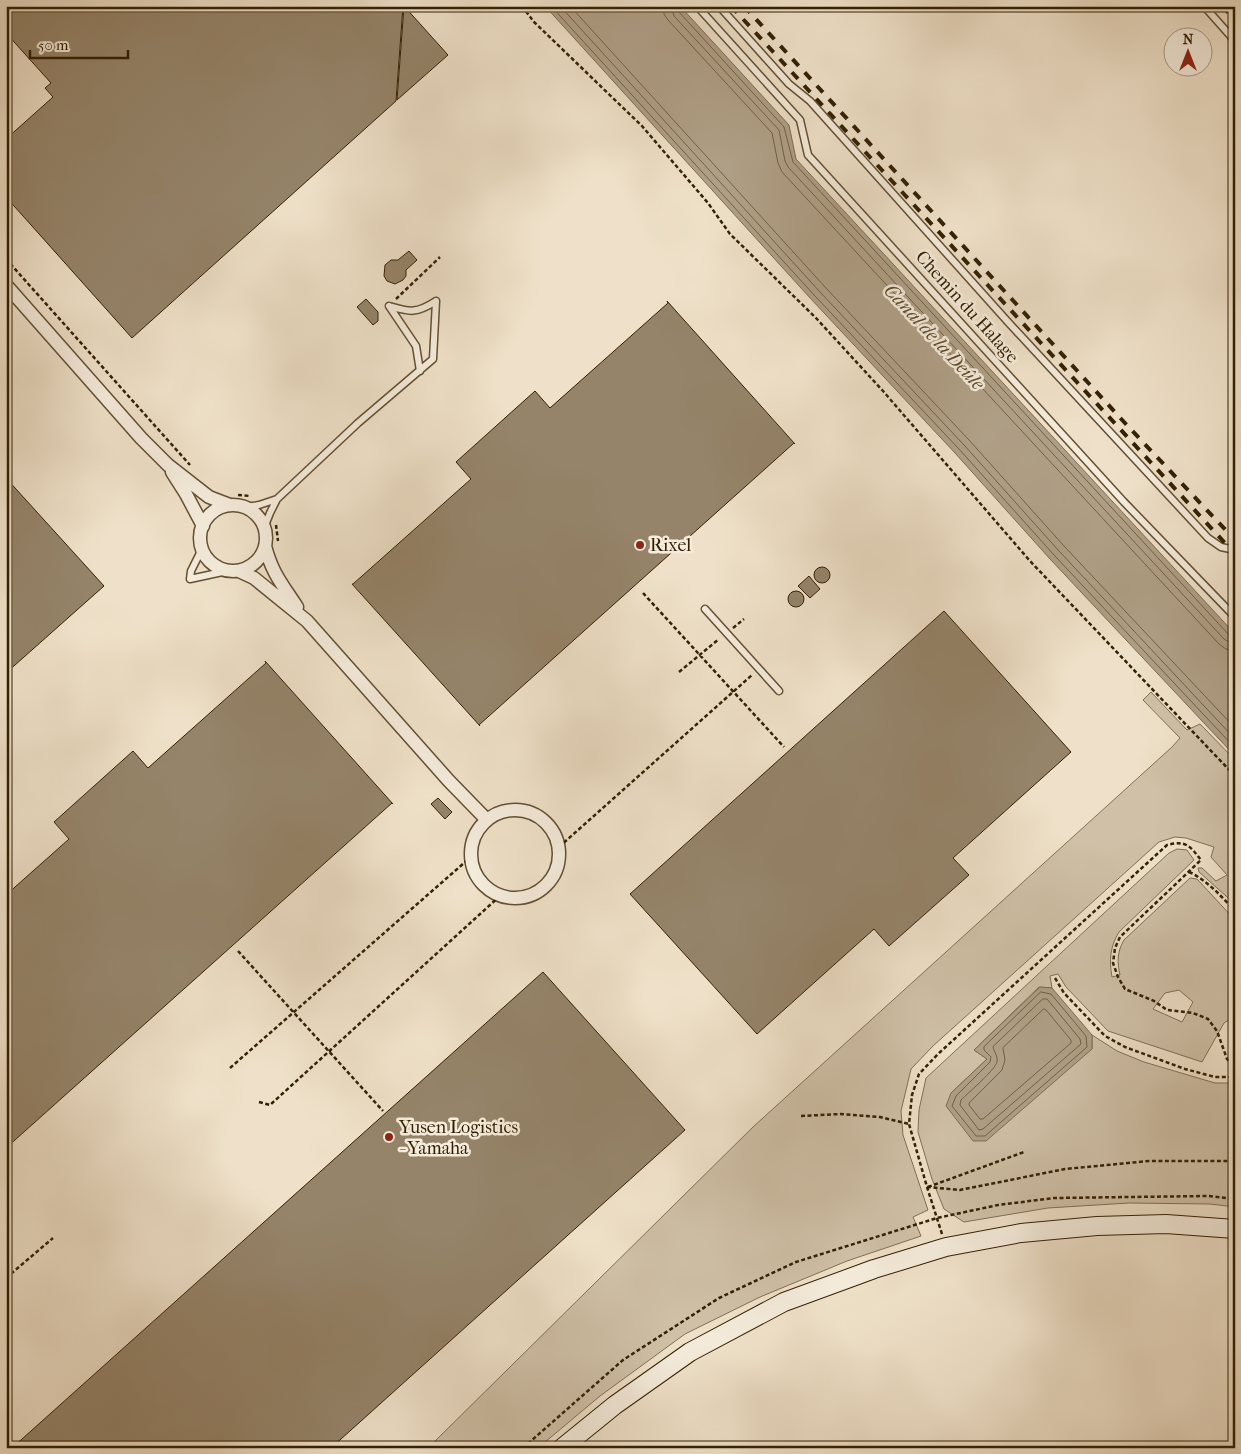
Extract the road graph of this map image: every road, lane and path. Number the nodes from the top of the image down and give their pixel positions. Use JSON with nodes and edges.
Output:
{"nodes":[{"id":1,"x":522,"y":6,"type":"edge"},
{"id":2,"x":697,"y":6,"type":"edge"},
{"id":3,"x":719,"y":6,"type":"edge"},
{"id":4,"x":1204,"y":6,"type":"edge"},
{"id":5,"x":1235,"y":41,"type":"edge"},
{"id":6,"x":440,"y":257,"type":"dead end"},
{"id":7,"x":6,"y":259,"type":"edge"},
{"id":8,"x":6,"y":285,"type":"edge"},
{"id":9,"x":389,"y":306,"type":"junction"},
{"id":10,"x":420,"y":370,"type":"junction"},
{"id":11,"x":168,"y":465,"type":"junction"},
{"id":12,"x":194,"y":469,"type":"dead end"},
{"id":13,"x":277,"y":498,"type":"junction"},
{"id":14,"x":233,"y":500,"type":"junction"},
{"id":15,"x":245,"y":507,"type":"junction"},
{"id":16,"x":202,"y":526,"type":"junction"},
{"id":17,"x":264,"y":528,"type":"junction"},
{"id":18,"x":271,"y":548,"type":"junction"},
{"id":19,"x":202,"y":549,"type":"junction"},
{"id":20,"x":1235,"y":550,"type":"edge"},
{"id":21,"x":233,"y":571,"type":"junction"},
{"id":22,"x":643,"y":593,"type":"dead end"},
{"id":23,"x":705,"y":608,"type":"dead end"},
{"id":24,"x":1235,"y":617,"type":"edge"},
{"id":25,"x":744,"y":619,"type":"dead end"},
{"id":26,"x":307,"y":621,"type":"junction"},
{"id":27,"x":726,"y":633,"type":"junction"},
{"id":28,"x":700,"y":655,"type":"junction"},
{"id":29,"x":758,"y":669,"type":"junction"},
{"id":30,"x":679,"y":672,"type":"dead end"},
{"id":31,"x":779,"y":690,"type":"dead end"},
{"id":32,"x":733,"y":691,"type":"junction"},
{"id":33,"x":784,"y":747,"type":"dead end"},
{"id":34,"x":1235,"y":776,"type":"edge"},
{"id":35,"x":487,"y":820,"type":"junction"},
{"id":36,"x":559,"y":847,"type":"junction"},
{"id":37,"x":472,"y":856,"type":"junction"},
{"id":38,"x":1188,"y":872,"type":"junction"},
{"id":39,"x":501,"y":894,"type":"junction"},
{"id":40,"x":1235,"y":911,"type":"edge"},
{"id":41,"x":238,"y":951,"type":"dead end"},
{"id":42,"x":1056,"y":978,"type":"dead end"},
{"id":43,"x":293,"y":1012,"type":"junction"},
{"id":44,"x":329,"y":1051,"type":"junction"},
{"id":45,"x":230,"y":1068,"type":"dead end"},
{"id":46,"x":1235,"y":1068,"type":"edge"},
{"id":47,"x":1235,"y":1077,"type":"edge"},
{"id":48,"x":259,"y":1102,"type":"dead end"},
{"id":49,"x":383,"y":1111,"type":"dead end"},
{"id":50,"x":801,"y":1116,"type":"dead end"},
{"id":51,"x":909,"y":1124,"type":"junction"},
{"id":52,"x":1024,"y":1152,"type":"dead end"},
{"id":53,"x":1235,"y":1162,"type":"edge"},
{"id":54,"x":927,"y":1187,"type":"junction"},
{"id":55,"x":1235,"y":1229,"type":"edge"},
{"id":56,"x":53,"y":1238,"type":"dead end"},
{"id":57,"x":946,"y":1247,"type":"junction"},
{"id":58,"x":6,"y":1278,"type":"edge"},
{"id":59,"x":562,"y":1448,"type":"edge"}],
"edges":[{"from":1,"to":34,"type":"path"},
{"from":2,"to":24,"type":"lane","name":"Chemin du Halage"},
{"from":3,"to":20,"type":"lane"},
{"from":4,"to":5,"type":"lane"},
{"from":6,"to":9,"type":"path"},
{"from":7,"to":12,"type":"path"},
{"from":8,"to":11,"type":"street"},
{"from":9,"to":10,"type":"lane"},
{"from":9,"to":10,"type":"lane"},
{"from":10,"to":13,"type":"lane"},
{"from":11,"to":14,"type":"street"},
{"from":11,"to":16,"type":"street"},
{"from":13,"to":14,"type":"path"},
{"from":13,"to":15,"type":"lane"},
{"from":13,"to":17,"type":"lane"},
{"from":13,"to":18,"type":"path"},
{"from":14,"to":15,"type":"street"},
{"from":14,"to":16,"type":"street"},
{"from":15,"to":17,"type":"street"},
{"from":16,"to":19,"type":"street"},
{"from":17,"to":18,"type":"street"},
{"from":18,"to":21,"type":"street"},
{"from":18,"to":26,"type":"street"},
{"from":19,"to":21,"type":"street"},
{"from":19,"to":21,"type":"lane"},
{"from":21,"to":26,"type":"street"},
{"from":22,"to":28,"type":"path"},
{"from":23,"to":27,"type":"lane"},
{"from":25,"to":27,"type":"path"},
{"from":26,"to":35,"type":"street"},
{"from":27,"to":28,"type":"path"},
{"from":27,"to":29,"type":"lane"},
{"from":28,"to":30,"type":"path"},
{"from":28,"to":32,"type":"path"},
{"from":29,"to":31,"type":"lane"},
{"from":29,"to":32,"type":"path"},
{"from":32,"to":33,"type":"path"},
{"from":32,"to":36,"type":"path"},
{"from":35,"to":36,"type":"street"},
{"from":35,"to":37,"type":"street"},
{"from":36,"to":39,"type":"street"},
{"from":37,"to":39,"type":"street"},
{"from":37,"to":43,"type":"path"},
{"from":38,"to":40,"type":"path"},
{"from":38,"to":46,"type":"path"},
{"from":38,"to":51,"type":"path"},
{"from":39,"to":44,"type":"path"},
{"from":41,"to":43,"type":"path"},
{"from":42,"to":47,"type":"path"},
{"from":43,"to":44,"type":"path"},
{"from":43,"to":45,"type":"path"},
{"from":44,"to":48,"type":"path"},
{"from":44,"to":49,"type":"path"},
{"from":50,"to":51,"type":"path"},
{"from":51,"to":54,"type":"path"},
{"from":52,"to":54,"type":"path"},
{"from":53,"to":54,"type":"path"},
{"from":54,"to":57,"type":"path"},
{"from":55,"to":57,"type":"main road"},
{"from":56,"to":58,"type":"path"},
{"from":57,"to":59,"type":"main road"}]}
